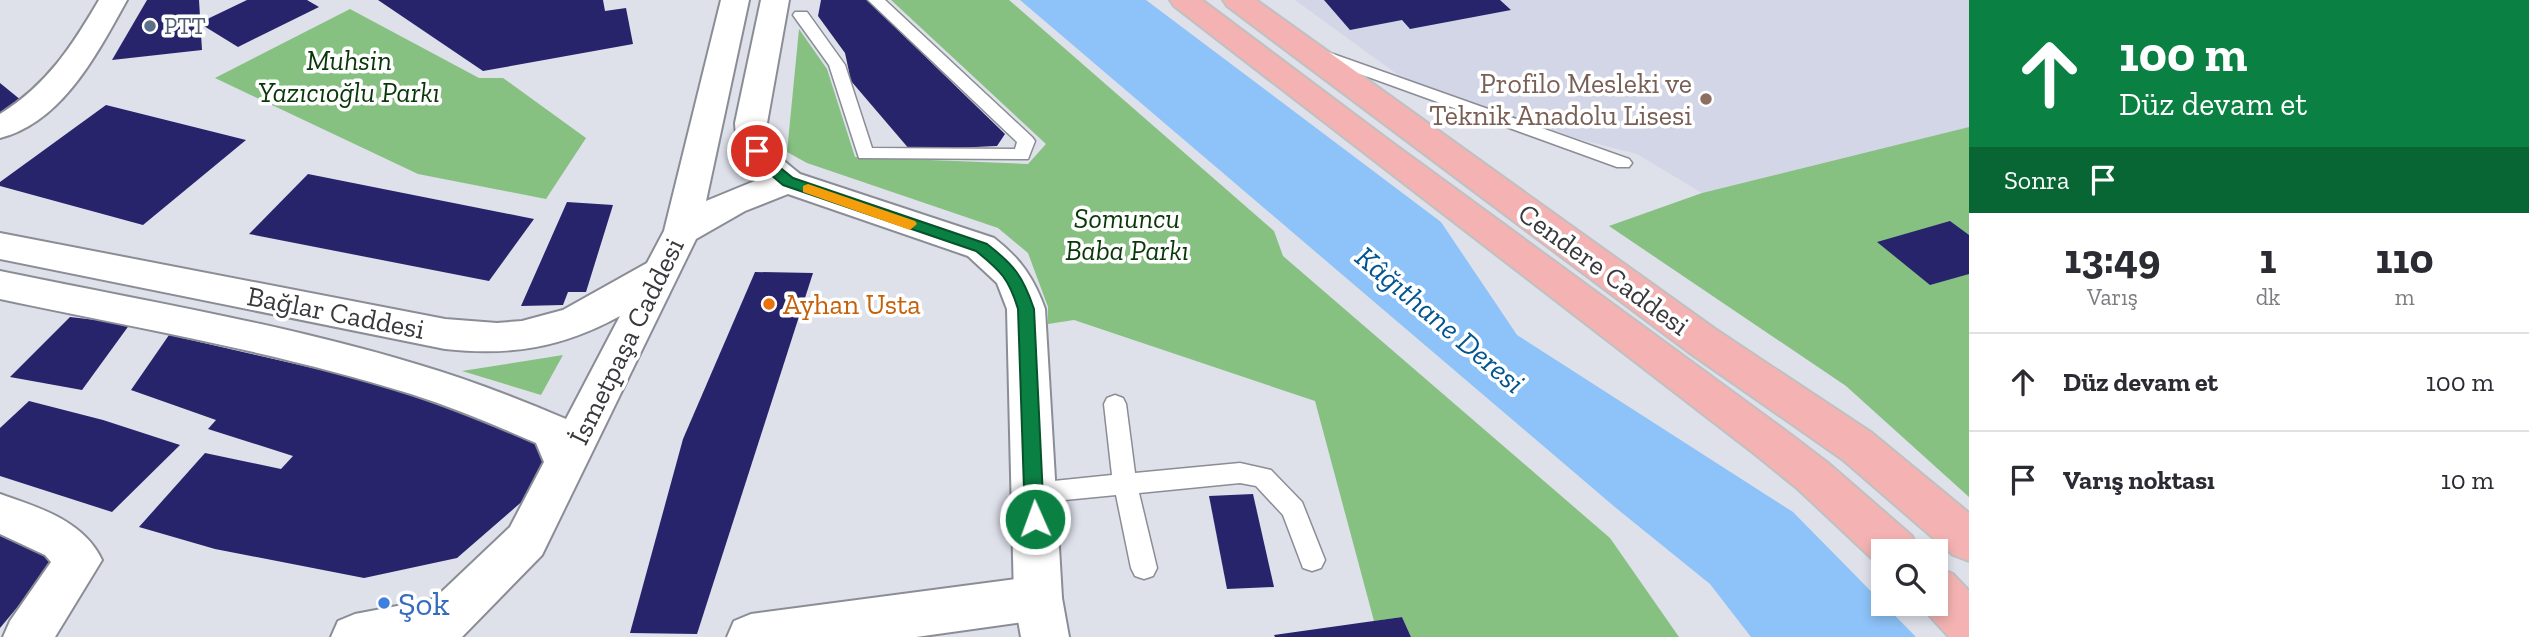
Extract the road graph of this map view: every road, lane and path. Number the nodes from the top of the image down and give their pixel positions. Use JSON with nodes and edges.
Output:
{"nodes":[{"id":1,"x":113,"y":0,"type":"edge"},
{"id":2,"x":735,"y":0,"type":"edge"},
{"id":3,"x":813,"y":0,"type":"edge"},
{"id":4,"x":876,"y":0,"type":"edge"},
{"id":5,"x":1184,"y":0,"type":"edge"},
{"id":6,"x":1237,"y":0,"type":"edge"},
{"id":7,"x":783,"y":10,"type":"edge"},
{"id":8,"x":1305,"y":50,"type":"junction"},
{"id":9,"x":0,"y":128,"type":"edge"},
{"id":10,"x":1623,"y":163,"type":"dead end"},
{"id":11,"x":788,"y":182,"type":"junction"},
{"id":12,"x":682,"y":231,"type":"junction"},
{"id":13,"x":0,"y":246,"type":"edge"},
{"id":14,"x":660,"y":273,"type":"junction"},
{"id":15,"x":0,"y":285,"type":"edge"},
{"id":16,"x":1115,"y":404,"type":"dead end"},
{"id":17,"x":565,"y":462,"type":"junction"},
{"id":18,"x":1125,"y":484,"type":"junction"},
{"id":19,"x":1034,"y":493,"type":"junction"},
{"id":20,"x":0,"y":513,"type":"edge"},
{"id":21,"x":1883,"y":539,"type":"edge"},
{"id":22,"x":1969,"y":541,"type":"edge"},
{"id":23,"x":1312,"y":560,"type":"dead end"},
{"id":24,"x":1144,"y":568,"type":"dead end"},
{"id":25,"x":1948,"y":602,"type":"edge"},
{"id":26,"x":1042,"y":617,"type":"edge"},
{"id":27,"x":1969,"y":624,"type":"edge"},
{"id":28,"x":437,"y":628,"type":"edge"},
{"id":29,"x":27,"y":637,"type":"edge"},
{"id":30,"x":355,"y":637,"type":"edge"},
{"id":31,"x":751,"y":637,"type":"edge"}],
"edges":[{"from":1,"to":9,"type":"street"},
{"from":2,"to":12,"type":"street","name":"İsmetpaşa Caddesi"},
{"from":3,"to":7,"type":"lane"},
{"from":4,"to":7,"type":"lane"},
{"from":5,"to":21,"type":"main road","name":"Cendere Caddesi"},
{"from":6,"to":8,"type":"main road","name":"Cendere Caddesi"},
{"from":7,"to":11,"type":"street"},
{"from":8,"to":10,"type":"lane"},
{"from":8,"to":22,"type":"main road","name":"Cendere Caddesi"},
{"from":11,"to":12,"type":"street"},
{"from":11,"to":19,"type":"street"},
{"from":12,"to":14,"type":"street","name":"İsmetpaşa Caddesi"},
{"from":13,"to":14,"type":"street","name":"Bağlar Caddesi"},
{"from":14,"to":17,"type":"street","name":"İsmetpaşa Caddesi"},
{"from":15,"to":17,"type":"street","name":"Bağlar Caddesi"},
{"from":16,"to":18,"type":"lane"},
{"from":17,"to":28,"type":"street","name":"İsmetpaşa Caddesi"},
{"from":18,"to":19,"type":"lane"},
{"from":18,"to":23,"type":"lane"},
{"from":18,"to":24,"type":"lane"},
{"from":19,"to":26,"type":"street"},
{"from":20,"to":29,"type":"street"},
{"from":25,"to":27,"type":"main road"},
{"from":26,"to":31,"type":"street"},
{"from":28,"to":30,"type":"street"}]}
